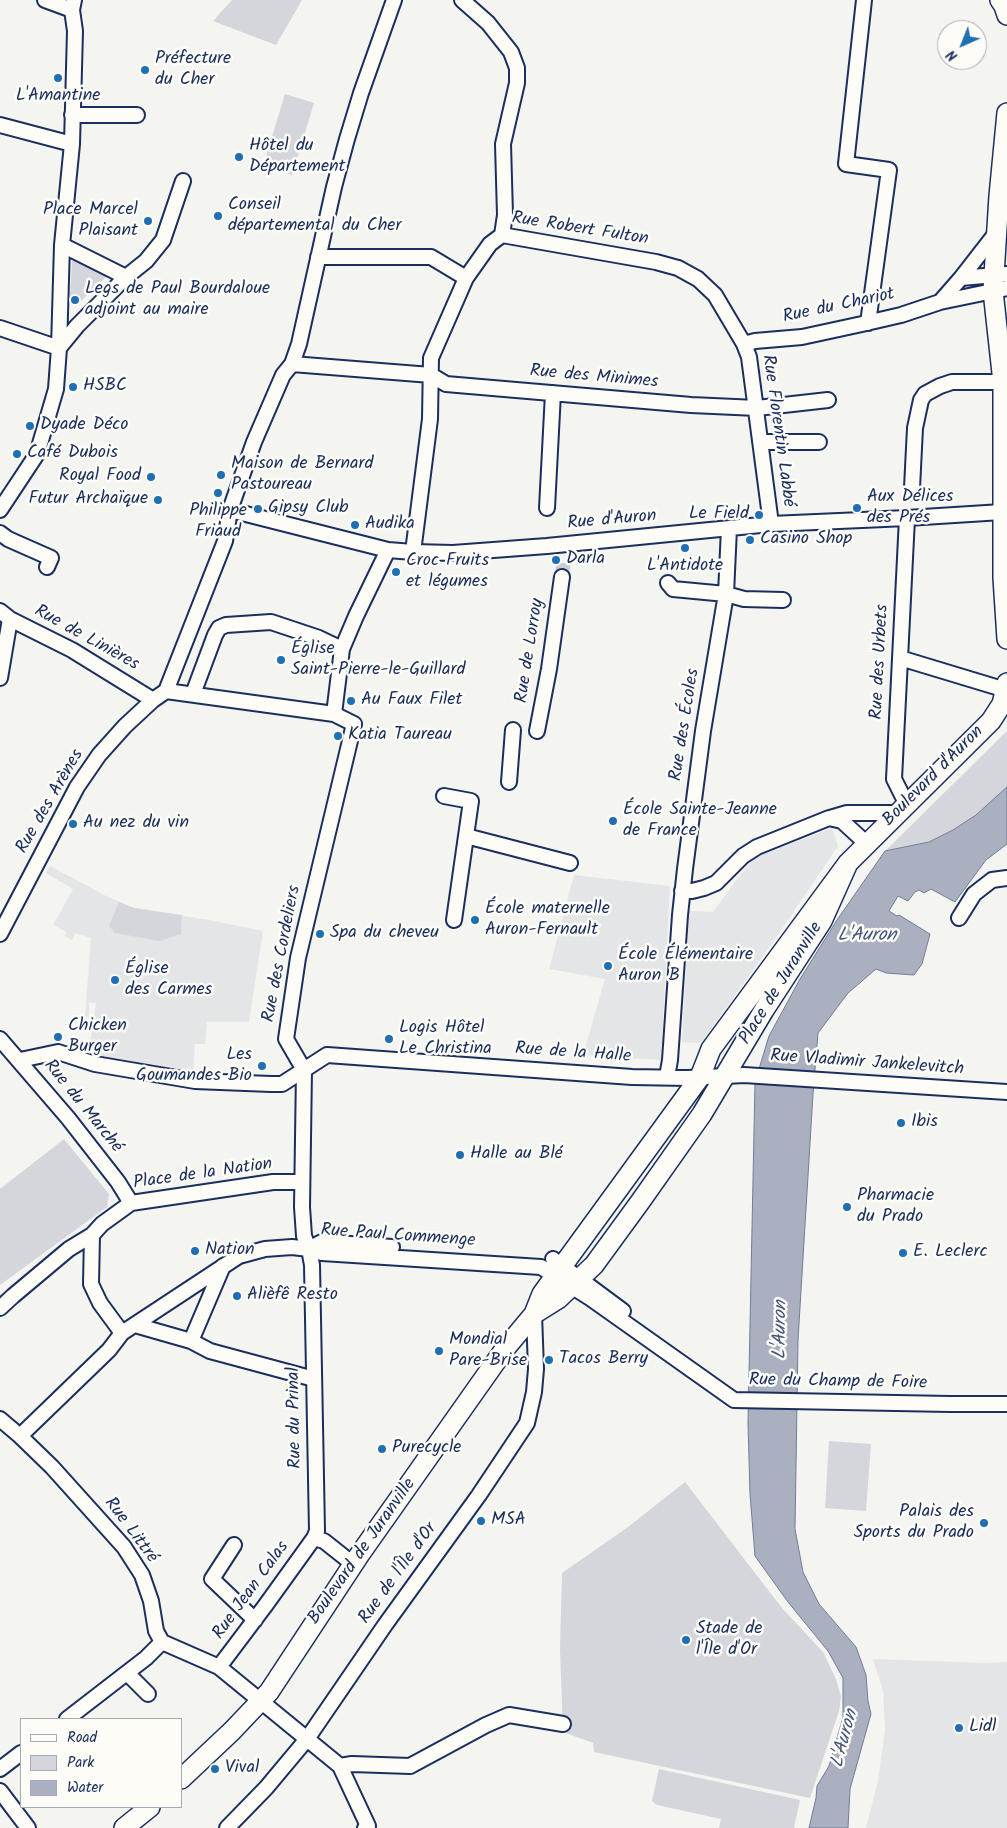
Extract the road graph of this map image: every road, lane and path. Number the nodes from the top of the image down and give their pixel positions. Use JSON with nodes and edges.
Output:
{"nodes":[{"id":1,"x":45,"y":0,"type":"edge"},
{"id":2,"x":394,"y":0,"type":"edge"},
{"id":3,"x":462,"y":0,"type":"edge"},
{"id":4,"x":864,"y":0,"type":"edge"},
{"id":5,"x":1000,"y":0,"type":"edge"},
{"id":6,"x":73,"y":5,"type":"edge"},
{"id":7,"x":1007,"y":15,"type":"edge"},
{"id":8,"x":1007,"y":114,"type":"edge"},
{"id":9,"x":72,"y":115,"type":"junction"},
{"id":10,"x":137,"y":115,"type":"dead end"},
{"id":11,"x":0,"y":125,"type":"edge"},
{"id":12,"x":72,"y":144,"type":"junction"},
{"id":13,"x":183,"y":181,"type":"dead end"},
{"id":14,"x":996,"y":233,"type":"junction"},
{"id":15,"x":502,"y":235,"type":"junction"},
{"id":16,"x":62,"y":245,"type":"junction"},
{"id":17,"x":318,"y":257,"type":"junction"},
{"id":18,"x":126,"y":277,"type":"junction"},
{"id":19,"x":466,"y":278,"type":"junction"},
{"id":20,"x":961,"y":278,"type":"junction"},
{"id":21,"x":1000,"y":282,"type":"edge"},
{"id":22,"x":940,"y":302,"type":"junction"},
{"id":23,"x":868,"y":323,"type":"junction"},
{"id":24,"x":0,"y":328,"type":"edge"},
{"id":25,"x":744,"y":344,"type":"junction"},
{"id":26,"x":59,"y":348,"type":"junction"},
{"id":27,"x":292,"y":364,"type":"junction"},
{"id":28,"x":431,"y":375,"type":"junction"},
{"id":29,"x":1003,"y":382,"type":"junction"},
{"id":30,"x":553,"y":393,"type":"junction"},
{"id":31,"x":828,"y":400,"type":"dead end"},
{"id":32,"x":757,"y":408,"type":"junction"},
{"id":33,"x":760,"y":442,"type":"junction"},
{"id":34,"x":820,"y":442,"type":"dead end"},
{"id":35,"x":912,"y":488,"type":"tunnel mouth"},
{"id":36,"x":547,"y":508,"type":"dead end"},
{"id":37,"x":0,"y":510,"type":"edge"},
{"id":38,"x":230,"y":510,"type":"junction"},
{"id":39,"x":911,"y":514,"type":"junction"},
{"id":40,"x":1005,"y":522,"type":"edge"},
{"id":41,"x":771,"y":524,"type":"junction"},
{"id":42,"x":729,"y":528,"type":"junction"},
{"id":43,"x":0,"y":533,"type":"edge"},
{"id":44,"x":388,"y":550,"type":"junction"},
{"id":45,"x":413,"y":552,"type":"junction"},
{"id":46,"x":48,"y":567,"type":"dead end"},
{"id":47,"x":562,"y":577,"type":"tunnel mouth"},
{"id":48,"x":668,"y":582,"type":"dead end"},
{"id":49,"x":726,"y":594,"type":"junction"},
{"id":50,"x":783,"y":600,"type":"dead end"},
{"id":51,"x":5,"y":615,"type":"edge"},
{"id":52,"x":1007,"y":638,"type":"edge"},
{"id":53,"x":342,"y":649,"type":"junction"},
{"id":54,"x":900,"y":658,"type":"junction"},
{"id":55,"x":0,"y":678,"type":"edge"},
{"id":56,"x":1007,"y":687,"type":"edge"},
{"id":57,"x":166,"y":691,"type":"junction"},
{"id":58,"x":193,"y":694,"type":"junction"},
{"id":59,"x":153,"y":700,"type":"junction"},
{"id":60,"x":334,"y":714,"type":"junction"},
{"id":61,"x":514,"y":730,"type":"dead end"},
{"id":62,"x":537,"y":731,"type":"dead end"},
{"id":63,"x":509,"y":782,"type":"dead end"},
{"id":64,"x":444,"y":796,"type":"dead end"},
{"id":65,"x":903,"y":809,"type":"junction"},
{"id":66,"x":829,"y":818,"type":"junction"},
{"id":67,"x":466,"y":836,"type":"junction"},
{"id":68,"x":867,"y":844,"type":"junction"},
{"id":69,"x":570,"y":863,"type":"dead end"},
{"id":70,"x":848,"y":863,"type":"junction"},
{"id":71,"x":1007,"y":878,"type":"edge"},
{"id":72,"x":682,"y":891,"type":"junction"},
{"id":73,"x":959,"y":918,"type":"dead end"},
{"id":74,"x":454,"y":920,"type":"dead end"},
{"id":75,"x":0,"y":934,"type":"edge"},
{"id":76,"x":0,"y":1039,"type":"edge"},
{"id":77,"x":20,"y":1060,"type":"junction"},
{"id":78,"x":304,"y":1070,"type":"junction"},
{"id":79,"x":725,"y":1076,"type":"junction"},
{"id":80,"x":666,"y":1077,"type":"junction"},
{"id":81,"x":694,"y":1077,"type":"junction"},
{"id":82,"x":1007,"y":1092,"type":"edge"},
{"id":83,"x":302,"y":1182,"type":"junction"},
{"id":84,"x":131,"y":1202,"type":"junction"},
{"id":85,"x":92,"y":1235,"type":"junction"},
{"id":86,"x":309,"y":1249,"type":"junction"},
{"id":87,"x":559,"y":1265,"type":"junction"},
{"id":88,"x":223,"y":1266,"type":"junction"},
{"id":89,"x":576,"y":1282,"type":"junction"},
{"id":90,"x":0,"y":1308,"type":"edge"},
{"id":91,"x":534,"y":1314,"type":"junction"},
{"id":92,"x":135,"y":1325,"type":"junction"},
{"id":93,"x":122,"y":1333,"type":"junction"},
{"id":94,"x":191,"y":1341,"type":"junction"},
{"id":95,"x":314,"y":1379,"type":"junction"},
{"id":96,"x":840,"y":1397,"type":"dead end"},
{"id":97,"x":806,"y":1399,"type":"junction"},
{"id":98,"x":1007,"y":1404,"type":"edge"},
{"id":99,"x":0,"y":1419,"type":"edge"},
{"id":100,"x":20,"y":1436,"type":"junction"},
{"id":101,"x":314,"y":1538,"type":"junction"},
{"id":102,"x":234,"y":1546,"type":"dead end"},
{"id":103,"x":353,"y":1564,"type":"junction"},
{"id":104,"x":255,"y":1620,"type":"junction"},
{"id":105,"x":162,"y":1642,"type":"junction"},
{"id":106,"x":219,"y":1667,"type":"junction"},
{"id":107,"x":127,"y":1673,"type":"junction"},
{"id":108,"x":148,"y":1694,"type":"dead end"},
{"id":109,"x":261,"y":1700,"type":"junction"},
{"id":110,"x":68,"y":1718,"type":"edge"},
{"id":111,"x":563,"y":1724,"type":"dead end"},
{"id":112,"x":307,"y":1739,"type":"junction"},
{"id":113,"x":20,"y":1755,"type":"edge"},
{"id":114,"x":340,"y":1766,"type":"junction"},
{"id":115,"x":0,"y":1769,"type":"edge"},
{"id":116,"x":182,"y":1778,"type":"edge"},
{"id":117,"x":0,"y":1791,"type":"edge"},
{"id":118,"x":149,"y":1808,"type":"edge"},
{"id":119,"x":28,"y":1828,"type":"edge"},
{"id":120,"x":124,"y":1828,"type":"edge"},
{"id":121,"x":227,"y":1828,"type":"edge"},
{"id":122,"x":365,"y":1828,"type":"edge"}],
"edges":[{"from":1,"to":6,"type":"street"},
{"from":2,"to":17,"type":"street"},
{"from":3,"to":15,"type":"street"},
{"from":4,"to":23,"type":"street"},
{"from":5,"to":7,"type":"main road"},
{"from":6,"to":9,"type":"street"},
{"from":8,"to":14,"type":"main road"},
{"from":9,"to":10,"type":"street"},
{"from":9,"to":12,"type":"street"},
{"from":11,"to":12,"type":"street"},
{"from":12,"to":16,"type":"street"},
{"from":13,"to":18,"type":"street"},
{"from":14,"to":20,"type":"street"},
{"from":14,"to":21,"type":"main road"},
{"from":15,"to":19,"type":"street","name":"Rue Robert Fulton"},
{"from":15,"to":25,"type":"street","name":"Rue Robert Fulton"},
{"from":16,"to":18,"type":"street"},
{"from":16,"to":26,"type":"street"},
{"from":17,"to":19,"type":"street"},
{"from":17,"to":27,"type":"street"},
{"from":18,"to":26,"type":"street"},
{"from":19,"to":28,"type":"street","name":"Rue Robert Fulton"},
{"from":20,"to":21,"type":"street"},
{"from":20,"to":22,"type":"street"},
{"from":21,"to":22,"type":"street","name":"Rue du Chariot"},
{"from":21,"to":29,"type":"main road"},
{"from":22,"to":23,"type":"street","name":"Rue du Chariot"},
{"from":23,"to":25,"type":"street","name":"Rue du Chariot"},
{"from":24,"to":26,"type":"street"},
{"from":25,"to":32,"type":"street","name":"Rue Florentin Labbé"},
{"from":26,"to":37,"type":"street"},
{"from":27,"to":28,"type":"street","name":"Rue des Minimes"},
{"from":27,"to":38,"type":"street"},
{"from":28,"to":30,"type":"street","name":"Rue des Minimes"},
{"from":28,"to":45,"type":"street","name":"Rue Robert Fulton"},
{"from":29,"to":35,"type":"street"},
{"from":29,"to":40,"type":"main road"},
{"from":30,"to":32,"type":"street","name":"Rue des Minimes"},
{"from":30,"to":36,"type":"street"},
{"from":31,"to":32,"type":"street","name":"Rue des Minimes"},
{"from":32,"to":33,"type":"street","name":"Rue Florentin Labbé"},
{"from":33,"to":34,"type":"street"},
{"from":33,"to":41,"type":"street","name":"Rue Florentin Labbé"},
{"from":38,"to":44,"type":"street","name":"Rue d'Auron"},
{"from":38,"to":57,"type":"street"},
{"from":39,"to":40,"type":"street","name":"Rue d'Auron"},
{"from":39,"to":41,"type":"street","name":"Rue d'Auron"},
{"from":39,"to":54,"type":"street","name":"Rue des Urbets"},
{"from":40,"to":52,"type":"main road"},
{"from":41,"to":42,"type":"street","name":"Rue d'Auron"},
{"from":42,"to":45,"type":"street","name":"Rue d'Auron"},
{"from":42,"to":49,"type":"street","name":"Rue des Écoles"},
{"from":43,"to":46,"type":"street"},
{"from":44,"to":45,"type":"street","name":"Rue d'Auron"},
{"from":44,"to":53,"type":"street"},
{"from":47,"to":62,"type":"street","name":"Rue de Lorroy"},
{"from":48,"to":49,"type":"street"},
{"from":49,"to":50,"type":"street"},
{"from":49,"to":72,"type":"street","name":"Rue des Écoles"},
{"from":51,"to":55,"type":"street"},
{"from":51,"to":59,"type":"street","name":"Rue de Linières"},
{"from":53,"to":58,"type":"street"},
{"from":53,"to":60,"type":"street"},
{"from":54,"to":56,"type":"street"},
{"from":54,"to":65,"type":"street","name":"Rue des Urbets"},
{"from":56,"to":65,"type":"main road","name":"Boulevard d'Auron"},
{"from":57,"to":58,"type":"street"},
{"from":57,"to":59,"type":"street","name":"Rue des Arènes"},
{"from":58,"to":60,"type":"street"},
{"from":59,"to":75,"type":"street","name":"Rue des Arènes"},
{"from":60,"to":78,"type":"street","name":"Rue des Cordeliers"},
{"from":61,"to":63,"type":"street"},
{"from":64,"to":67,"type":"street"},
{"from":65,"to":66,"type":"street"},
{"from":65,"to":68,"type":"main road","name":"Boulevard d'Auron"},
{"from":66,"to":68,"type":"street"},
{"from":66,"to":72,"type":"street"},
{"from":67,"to":69,"type":"street"},
{"from":67,"to":74,"type":"street"},
{"from":68,"to":70,"type":"main road","name":"Boulevard d'Auron"},
{"from":70,"to":79,"type":"main road","name":"Place de Juranville"},
{"from":70,"to":81,"type":"main road","name":"Place de Juranville"},
{"from":71,"to":73,"type":"street"},
{"from":72,"to":80,"type":"street","name":"Rue des Écoles"},
{"from":76,"to":77,"type":"street","name":"Rue du Marché"},
{"from":77,"to":78,"type":"street","name":"Rue de la Halle"},
{"from":77,"to":84,"type":"street","name":"Rue du Marché"},
{"from":78,"to":80,"type":"street","name":"Rue de la Halle"},
{"from":78,"to":83,"type":"street"},
{"from":79,"to":81,"type":"street","name":"Rue de la Halle"},
{"from":79,"to":82,"type":"street","name":"Rue Vladimir Jankelevitch"},
{"from":79,"to":89,"type":"main road","name":"Place de Juranville"},
{"from":80,"to":81,"type":"street","name":"Rue de la Halle"},
{"from":81,"to":87,"type":"main road","name":"Place de Juranville"},
{"from":83,"to":84,"type":"street","name":"Place de la Nation"},
{"from":83,"to":86,"type":"street"},
{"from":84,"to":85,"type":"street","name":"Place de la Nation"},
{"from":85,"to":90,"type":"street","name":"Place de la Nation"},
{"from":85,"to":93,"type":"street"},
{"from":86,"to":87,"type":"street","name":"Rue Paul Commenge"},
{"from":86,"to":88,"type":"street"},
{"from":86,"to":95,"type":"street","name":"Rue du Prinal"},
{"from":87,"to":89,"type":"street","name":"Rue du Champ de Foire"},
{"from":87,"to":91,"type":"main road","name":"Boulevard de Juranville"},
{"from":88,"to":92,"type":"street"},
{"from":88,"to":94,"type":"street"},
{"from":89,"to":91,"type":"main road","name":"Boulevard de Juranville"},
{"from":89,"to":97,"type":"street","name":"Rue du Champ de Foire"},
{"from":91,"to":103,"type":"main road","name":"Boulevard de Juranville"},
{"from":91,"to":112,"type":"street","name":"Rue de l'Île d'Or"},
{"from":92,"to":93,"type":"street"},
{"from":92,"to":94,"type":"street"},
{"from":93,"to":100,"type":"street"},
{"from":94,"to":95,"type":"street"},
{"from":95,"to":101,"type":"street","name":"Rue du Prinal"},
{"from":96,"to":97,"type":"street","name":"Rue du Champ de Foire"},
{"from":97,"to":98,"type":"street","name":"Rue du Champ de Foire"},
{"from":99,"to":100,"type":"street","name":"Rue Littré"},
{"from":100,"to":105,"type":"street","name":"Rue Littré"},
{"from":101,"to":103,"type":"street"},
{"from":101,"to":104,"type":"street","name":"Rue Jean Calas"},
{"from":102,"to":104,"type":"street"},
{"from":103,"to":109,"type":"main road","name":"Boulevard de Juranville"},
{"from":104,"to":106,"type":"street","name":"Rue Jean Calas"},
{"from":105,"to":106,"type":"street"},
{"from":105,"to":107,"type":"street"},
{"from":106,"to":109,"type":"street"},
{"from":107,"to":108,"type":"street"},
{"from":107,"to":110,"type":"street"},
{"from":109,"to":112,"type":"street"},
{"from":109,"to":116,"type":"main road","name":"Boulevard de Juranville"},
{"from":111,"to":114,"type":"street"},
{"from":112,"to":114,"type":"street"},
{"from":112,"to":121,"type":"street","name":"Rue de l'Île d'Or"},
{"from":113,"to":115,"type":"street"},
{"from":114,"to":122,"type":"street"},
{"from":117,"to":119,"type":"street"},
{"from":118,"to":120,"type":"main road"}]}
